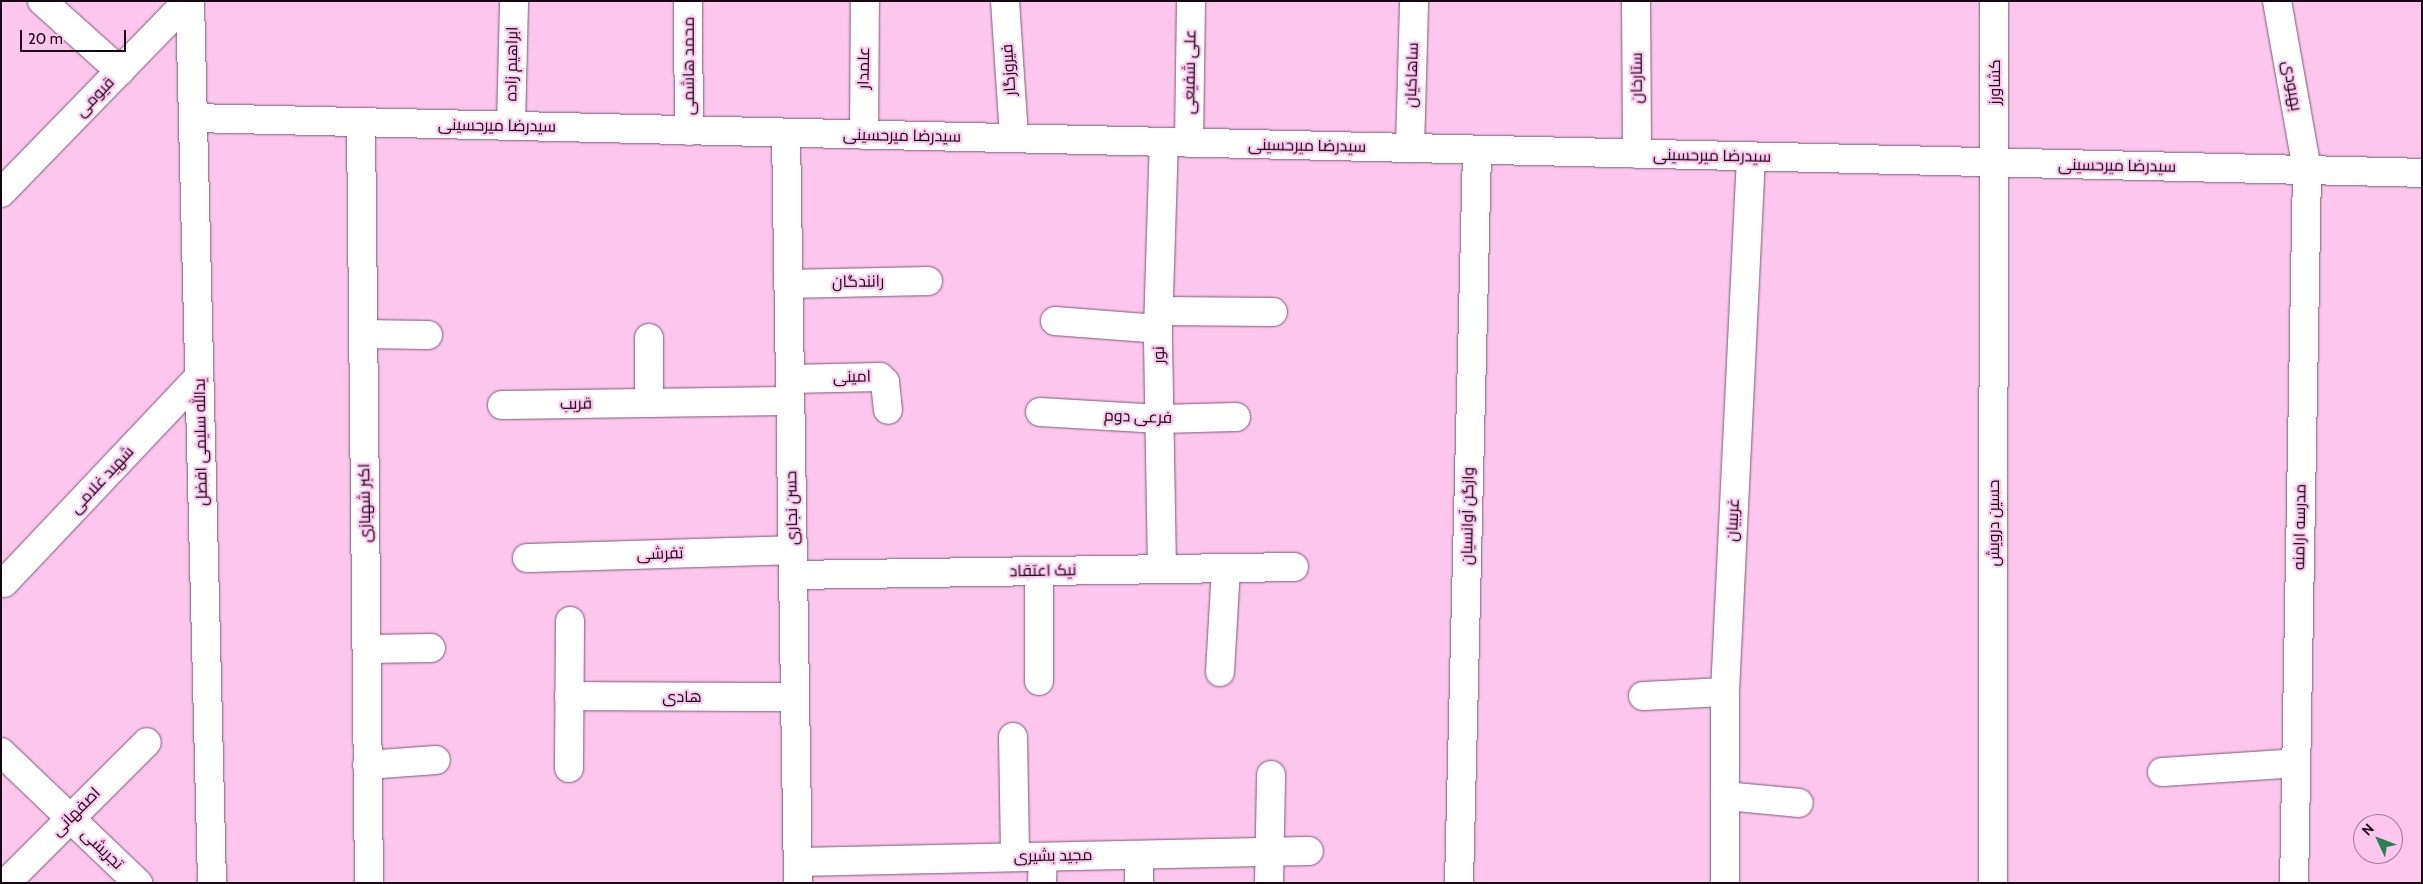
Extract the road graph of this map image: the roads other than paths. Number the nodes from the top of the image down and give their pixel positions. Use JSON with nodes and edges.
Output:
{"nodes":[{"id":1,"x":42,"y":1,"type":"edge"},
{"id":2,"x":189,"y":1,"type":"edge"},
{"id":3,"x":514,"y":1,"type":"edge"},
{"id":4,"x":688,"y":1,"type":"edge"},
{"id":5,"x":865,"y":1,"type":"edge"},
{"id":6,"x":1005,"y":1,"type":"edge"},
{"id":7,"x":1191,"y":1,"type":"edge"},
{"id":8,"x":1414,"y":1,"type":"edge"},
{"id":9,"x":1636,"y":1,"type":"edge"},
{"id":10,"x":1994,"y":1,"type":"edge"},
{"id":11,"x":2277,"y":1,"type":"edge"},
{"id":12,"x":120,"y":71,"type":"junction"},
{"id":13,"x":192,"y":118,"type":"junction"},
{"id":14,"x":361,"y":123,"type":"junction"},
{"id":15,"x":511,"y":126,"type":"junction"},
{"id":16,"x":689,"y":131,"type":"junction"},
{"id":17,"x":786,"y":133,"type":"junction"},
{"id":18,"x":864,"y":135,"type":"junction"},
{"id":19,"x":1014,"y":138,"type":"junction"},
{"id":20,"x":1177,"y":143,"type":"junction"},
{"id":21,"x":1410,"y":148,"type":"junction"},
{"id":22,"x":1478,"y":150,"type":"junction"},
{"id":23,"x":1637,"y":154,"type":"junction"},
{"id":24,"x":1751,"y":156,"type":"junction"},
{"id":25,"x":1995,"y":163,"type":"junction"},
{"id":26,"x":2308,"y":170,"type":"junction"},
{"id":27,"x":2422,"y":173,"type":"edge"},
{"id":28,"x":1,"y":193,"type":"edge"},
{"id":29,"x":928,"y":281,"type":"dead end"},
{"id":30,"x":788,"y":284,"type":"junction"},
{"id":31,"x":1273,"y":312,"type":"dead end"},
{"id":32,"x":1159,"y":320,"type":"junction"},
{"id":33,"x":1055,"y":321,"type":"dead end"},
{"id":34,"x":363,"y":334,"type":"junction"},
{"id":35,"x":428,"y":335,"type":"dead end"},
{"id":36,"x":649,"y":338,"type":"dead end"},
{"id":37,"x":199,"y":377,"type":"junction"},
{"id":38,"x":790,"y":390,"type":"junction"},
{"id":39,"x":649,"y":403,"type":"junction"},
{"id":40,"x":502,"y":405,"type":"dead end"},
{"id":41,"x":888,"y":410,"type":"dead end"},
{"id":42,"x":1040,"y":412,"type":"dead end"},
{"id":43,"x":1236,"y":417,"type":"dead end"},
{"id":44,"x":1160,"y":419,"type":"junction"},
{"id":45,"x":527,"y":558,"type":"dead end"},
{"id":46,"x":792,"y":563,"type":"junction"},
{"id":47,"x":1294,"y":567,"type":"dead end"},
{"id":48,"x":1226,"y":568,"type":"junction"},
{"id":49,"x":1162,"y":569,"type":"junction"},
{"id":50,"x":1039,"y":571,"type":"junction"},
{"id":51,"x":4,"y":583,"type":"dead end"},
{"id":52,"x":570,"y":621,"type":"dead end"},
{"id":53,"x":431,"y":648,"type":"dead end"},
{"id":54,"x":367,"y":649,"type":"junction"},
{"id":55,"x":1220,"y":672,"type":"dead end"},
{"id":56,"x":1039,"y":681,"type":"dead end"},
{"id":57,"x":1725,"y":692,"type":"junction"},
{"id":58,"x":569,"y":696,"type":"junction"},
{"id":59,"x":1643,"y":696,"type":"dead end"},
{"id":60,"x":795,"y":697,"type":"junction"},
{"id":61,"x":1013,"y":737,"type":"dead end"},
{"id":62,"x":147,"y":742,"type":"dead end"},
{"id":63,"x":1,"y":752,"type":"edge"},
{"id":64,"x":436,"y":760,"type":"dead end"},
{"id":65,"x":2296,"y":763,"type":"junction"},
{"id":66,"x":367,"y":765,"type":"junction"},
{"id":67,"x":569,"y":768,"type":"dead end"},
{"id":68,"x":2162,"y":772,"type":"dead end"},
{"id":69,"x":1271,"y":775,"type":"dead end"},
{"id":70,"x":1725,"y":796,"type":"junction"},
{"id":71,"x":1799,"y":803,"type":"dead end"},
{"id":72,"x":70,"y":818,"type":"junction"},
{"id":73,"x":1309,"y":851,"type":"dead end"},
{"id":74,"x":1269,"y":852,"type":"junction"},
{"id":75,"x":1139,"y":854,"type":"junction"},
{"id":76,"x":1015,"y":857,"type":"junction"},
{"id":77,"x":1043,"y":870,"type":"edge"},
{"id":78,"x":798,"y":872,"type":"edge"},
{"id":79,"x":6,"y":883,"type":"edge"},
{"id":80,"x":138,"y":883,"type":"edge"},
{"id":81,"x":212,"y":883,"type":"edge"},
{"id":82,"x":369,"y":883,"type":"edge"},
{"id":83,"x":1139,"y":883,"type":"edge"},
{"id":84,"x":1269,"y":883,"type":"edge"},
{"id":85,"x":1459,"y":883,"type":"edge"},
{"id":86,"x":1725,"y":883,"type":"edge"},
{"id":87,"x":1993,"y":883,"type":"edge"},
{"id":88,"x":2294,"y":883,"type":"edge"}],
"edges":[{"from":1,"to":12,"type":"street"},
{"from":2,"to":12,"type":"street","name":"قیومی"},
{"from":2,"to":13,"type":"street","name":"یدالله سلیمی افضل"},
{"from":3,"to":15,"type":"street","name":"ابراهیم زاده"},
{"from":4,"to":16,"type":"street","name":"محمد هاشمی"},
{"from":5,"to":18,"type":"street","name":"علمدار"},
{"from":6,"to":19,"type":"street","name":"فیروزگار"},
{"from":7,"to":20,"type":"street","name":"علی شفیعی"},
{"from":8,"to":21,"type":"street","name":"ساهاکیان"},
{"from":9,"to":23,"type":"street","name":"ستارخان"},
{"from":10,"to":25,"type":"street","name":"کشاورز"},
{"from":11,"to":26,"type":"street","name":"بهبودی"},
{"from":12,"to":28,"type":"street","name":"قیومی"},
{"from":13,"to":14,"type":"street","name":"سیدرضا میرحسینی"},
{"from":13,"to":37,"type":"street","name":"یدالله سلیمی افضل"},
{"from":14,"to":15,"type":"street","name":"سیدرضا میرحسینی"},
{"from":14,"to":34,"type":"street","name":"اکبر شهبازی"},
{"from":15,"to":16,"type":"street","name":"سیدرضا میرحسینی"},
{"from":16,"to":17,"type":"street","name":"سیدرضا میرحسینی"},
{"from":17,"to":18,"type":"street","name":"سیدرضا میرحسینی"},
{"from":17,"to":30,"type":"street","name":"حسن نجاری"},
{"from":18,"to":19,"type":"street","name":"سیدرضا میرحسینی"},
{"from":19,"to":20,"type":"street","name":"سیدرضا میرحسینی"},
{"from":20,"to":21,"type":"street","name":"سیدرضا میرحسینی"},
{"from":20,"to":32,"type":"street","name":"نور"},
{"from":21,"to":22,"type":"street","name":"سیدرضا میرحسینی"},
{"from":22,"to":23,"type":"street","name":"سیدرضا میرحسینی"},
{"from":22,"to":85,"type":"street","name":"وازگن آوانسیان"},
{"from":23,"to":24,"type":"street","name":"سیدرضا میرحسینی"},
{"from":24,"to":25,"type":"street","name":"سیدرضا میرحسینی"},
{"from":24,"to":57,"type":"street","name":"غریبیان"},
{"from":25,"to":26,"type":"street","name":"سیدرضا میرحسینی"},
{"from":25,"to":87,"type":"street","name":"حسین درویش"},
{"from":26,"to":27,"type":"street","name":"سیدرضا میرحسینی"},
{"from":26,"to":65,"type":"street","name":"مدرسه ارامنه"},
{"from":29,"to":30,"type":"street","name":"رانندگان"},
{"from":30,"to":38,"type":"street","name":"حسن نجاری"},
{"from":31,"to":32,"type":"street"},
{"from":32,"to":33,"type":"street"},
{"from":32,"to":44,"type":"street","name":"نور"},
{"from":34,"to":35,"type":"street"},
{"from":34,"to":54,"type":"street","name":"اکبر شهبازی"},
{"from":36,"to":39,"type":"street"},
{"from":37,"to":51,"type":"street","name":"شهید غلامی"},
{"from":37,"to":81,"type":"street","name":"یدالله سلیمی افضل"},
{"from":38,"to":39,"type":"street","name":"قریب"},
{"from":38,"to":41,"type":"street","name":"امینی"},
{"from":38,"to":46,"type":"street","name":"حسن نجاری"},
{"from":39,"to":40,"type":"street","name":"قریب"},
{"from":42,"to":44,"type":"street","name":"فرعی دوم"},
{"from":43,"to":44,"type":"street","name":"فرعی دوم"},
{"from":44,"to":49,"type":"street","name":"نور"},
{"from":45,"to":46,"type":"street","name":"تفرشی"},
{"from":46,"to":50,"type":"street","name":"نیک اعتقاد"},
{"from":46,"to":60,"type":"street","name":"حسن نجاری"},
{"from":47,"to":48,"type":"street","name":"نیک اعتقاد"},
{"from":48,"to":49,"type":"street","name":"نیک اعتقاد"},
{"from":48,"to":55,"type":"street"},
{"from":49,"to":50,"type":"street","name":"نیک اعتقاد"},
{"from":50,"to":56,"type":"street"},
{"from":52,"to":58,"type":"street"},
{"from":53,"to":54,"type":"street"},
{"from":54,"to":66,"type":"street","name":"اکبر شهبازی"},
{"from":57,"to":59,"type":"street"},
{"from":57,"to":70,"type":"street","name":"غریبیان"},
{"from":58,"to":60,"type":"street","name":"هادی"},
{"from":58,"to":67,"type":"street"},
{"from":60,"to":78,"type":"street","name":"حسن نجاری"},
{"from":61,"to":76,"type":"street"},
{"from":62,"to":72,"type":"street","name":"اصفهانی"},
{"from":63,"to":72,"type":"street","name":"تجریشی"},
{"from":64,"to":66,"type":"street"},
{"from":65,"to":68,"type":"street"},
{"from":65,"to":88,"type":"street","name":"مدرسه ارامنه"},
{"from":66,"to":82,"type":"street","name":"اکبر شهبازی"},
{"from":69,"to":74,"type":"street"},
{"from":70,"to":71,"type":"street"},
{"from":70,"to":86,"type":"street","name":"غریبیان"},
{"from":72,"to":79,"type":"street","name":"اصفهانی"},
{"from":72,"to":80,"type":"street","name":"تجریشی"},
{"from":73,"to":74,"type":"street","name":"مجید بشیری"},
{"from":74,"to":75,"type":"street","name":"مجید بشیری"},
{"from":74,"to":84,"type":"street"},
{"from":75,"to":77,"type":"street","name":"مجید بشیری"},
{"from":75,"to":83,"type":"street"},
{"from":76,"to":77,"type":"street","name":"مجید بشیری"},
{"from":76,"to":78,"type":"street","name":"مجید بشیری"}]}
